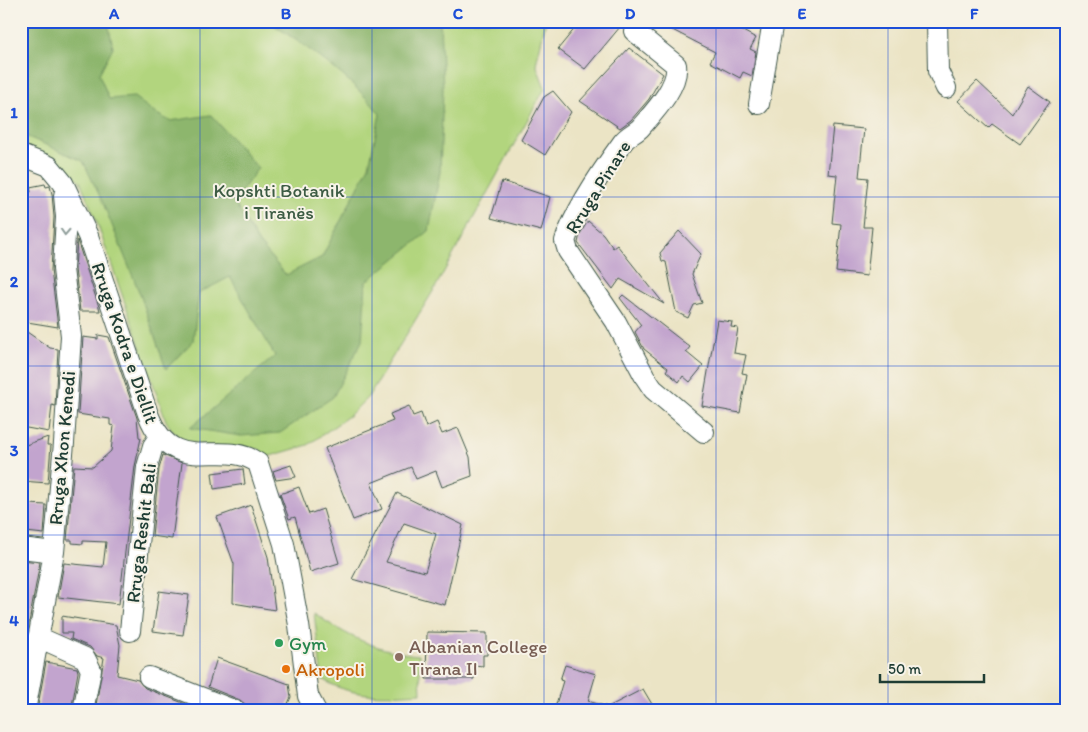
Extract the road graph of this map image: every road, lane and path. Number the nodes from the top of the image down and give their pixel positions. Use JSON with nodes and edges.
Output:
{"nodes":[{"id":1,"x":640,"y":21,"type":"edge"},
{"id":2,"x":773,"y":21,"type":"edge"},
{"id":3,"x":937,"y":21,"type":"edge"},
{"id":4,"x":946,"y":88,"type":"dead end"},
{"id":5,"x":759,"y":104,"type":"dead end"},
{"id":6,"x":21,"y":155,"type":"edge"},
{"id":7,"x":63,"y":183,"type":"junction"},
{"id":8,"x":704,"y":432,"type":"dead end"},
{"id":9,"x":159,"y":437,"type":"junction"},
{"id":10,"x":21,"y":548,"type":"edge"},
{"id":11,"x":54,"y":552,"type":"junction"},
{"id":12,"x":130,"y":631,"type":"dead end"},
{"id":13,"x":38,"y":638,"type":"junction"},
{"id":14,"x":149,"y":677,"type":"dead end"},
{"id":15,"x":25,"y":711,"type":"edge"},
{"id":16,"x":83,"y":711,"type":"edge"},
{"id":17,"x":236,"y":711,"type":"edge"},
{"id":18,"x":316,"y":711,"type":"edge"}],
"edges":[{"from":1,"to":8,"type":"street","name":"Rruga Pinare"},
{"from":2,"to":5,"type":"street"},
{"from":3,"to":4,"type":"street"},
{"from":6,"to":7,"type":"street","name":"Rruga Kodra e Diellit"},
{"from":7,"to":9,"type":"street","name":"Rruga Kodra e Diellit"},
{"from":7,"to":11,"type":"street","name":"Rruga Xhon Kenedi","one_way":true},
{"from":9,"to":12,"type":"street","name":"Rruga Reshit Bali"},
{"from":9,"to":18,"type":"street","name":"Rruga Kodra e Diellit"},
{"from":10,"to":11,"type":"street"},
{"from":11,"to":13,"type":"street","name":"Rruga Xhon Kenedi"},
{"from":13,"to":15,"type":"street","name":"Rruga Xhon Kenedi"},
{"from":13,"to":16,"type":"street"},
{"from":14,"to":17,"type":"street"}]}
